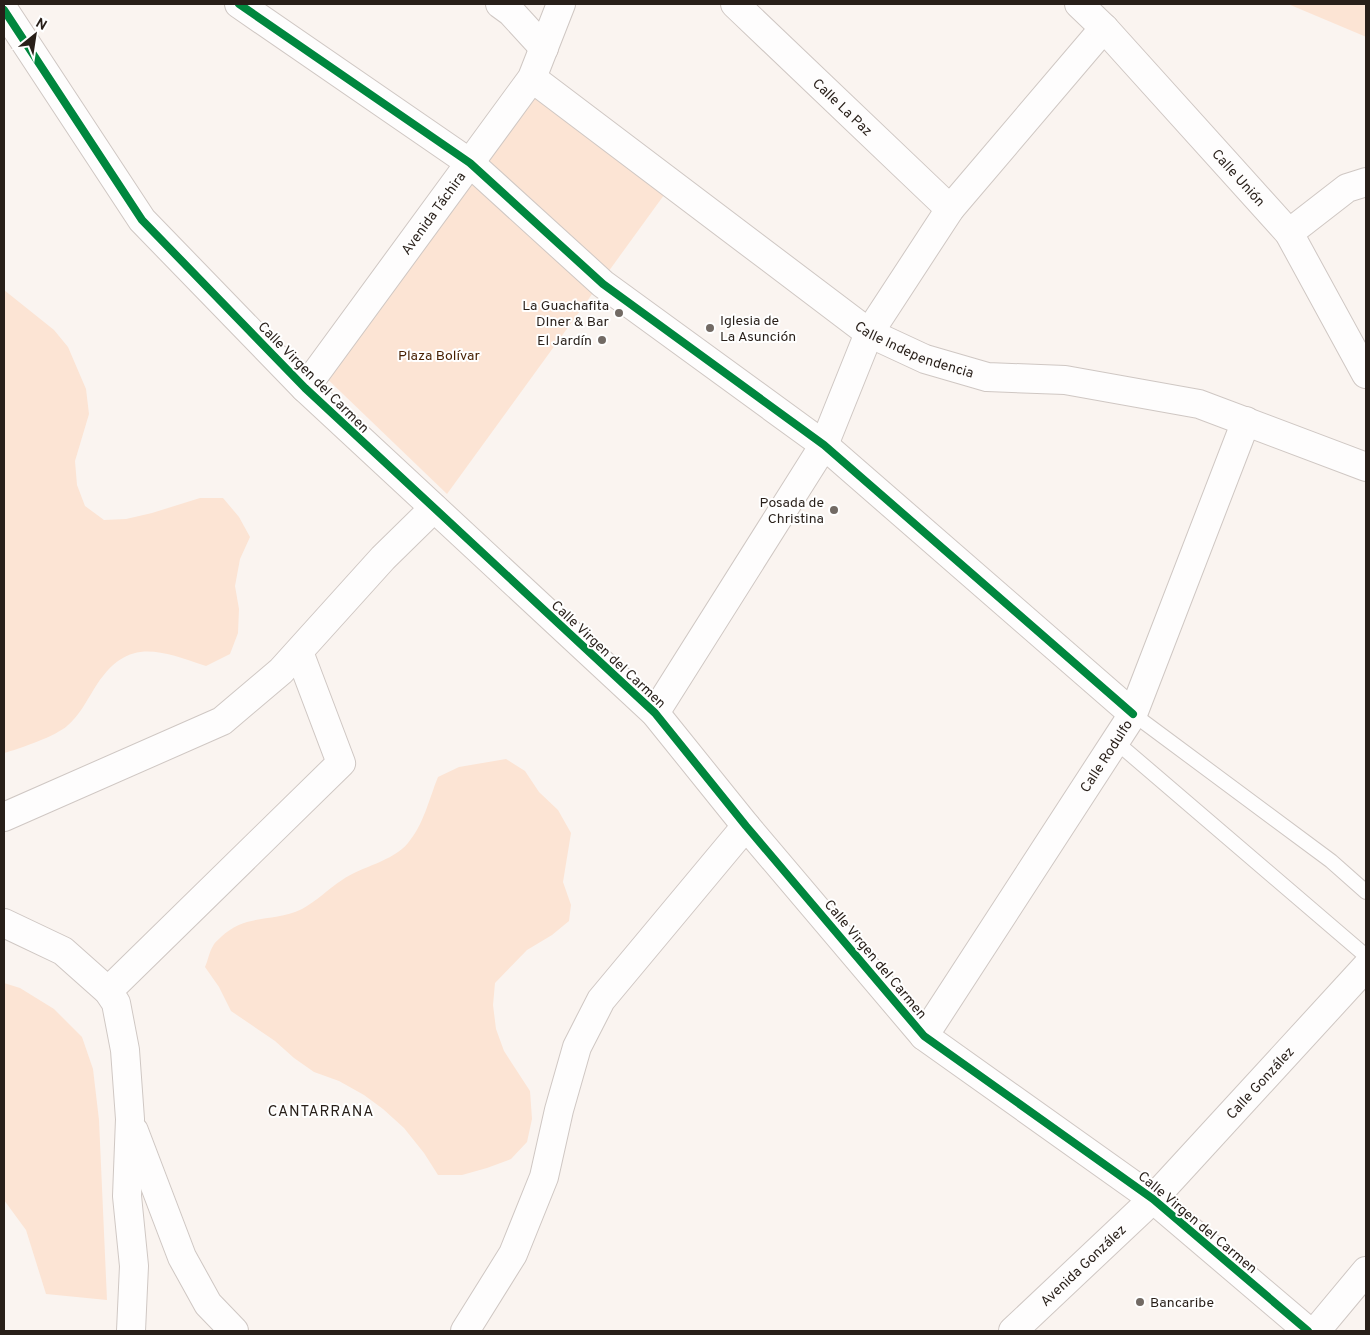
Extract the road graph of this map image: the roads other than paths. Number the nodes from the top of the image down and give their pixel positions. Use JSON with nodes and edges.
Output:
{"nodes":[{"id":1,"x":239,"y":4,"type":"edge"},
{"id":2,"x":500,"y":4,"type":"edge"},
{"id":3,"x":561,"y":4,"type":"edge"},
{"id":4,"x":735,"y":4,"type":"edge"},
{"id":5,"x":1079,"y":4,"type":"edge"},
{"id":6,"x":4,"y":10,"type":"edge"},
{"id":7,"x":1104,"y":28,"type":"junction"},
{"id":8,"x":544,"y":48,"type":"junction"},
{"id":9,"x":532,"y":78,"type":"junction"},
{"id":10,"x":470,"y":163,"type":"junction"},
{"id":11,"x":1366,"y":182,"type":"edge"},
{"id":12,"x":950,"y":209,"type":"junction"},
{"id":13,"x":1289,"y":233,"type":"junction"},
{"id":14,"x":869,"y":333,"type":"junction"},
{"id":15,"x":1366,"y":374,"type":"edge"},
{"id":16,"x":305,"y":388,"type":"junction"},
{"id":17,"x":1246,"y":422,"type":"junction"},
{"id":18,"x":824,"y":445,"type":"junction"},
{"id":19,"x":1366,"y":467,"type":"edge"},
{"id":20,"x":434,"y":508,"type":"junction"},
{"id":21,"x":298,"y":652,"type":"junction"},
{"id":22,"x":655,"y":713,"type":"junction"},
{"id":23,"x":1133,"y":714,"type":"junction"},
{"id":24,"x":1115,"y":741,"type":"junction"},
{"id":25,"x":4,"y":817,"type":"edge"},
{"id":26,"x":746,"y":826,"type":"junction"},
{"id":27,"x":1366,"y":892,"type":"edge"},
{"id":28,"x":4,"y":923,"type":"edge"},
{"id":29,"x":1366,"y":956,"type":"edge"},
{"id":30,"x":1366,"y":967,"type":"edge"},
{"id":31,"x":108,"y":991,"type":"junction"},
{"id":32,"x":924,"y":1036,"type":"junction"},
{"id":33,"x":130,"y":1119,"type":"junction"},
{"id":34,"x":1153,"y":1199,"type":"junction"},
{"id":35,"x":1366,"y":1271,"type":"edge"},
{"id":36,"x":131,"y":1331,"type":"edge"},
{"id":37,"x":234,"y":1331,"type":"edge"},
{"id":38,"x":465,"y":1331,"type":"edge"},
{"id":39,"x":1013,"y":1331,"type":"edge"},
{"id":40,"x":1308,"y":1331,"type":"edge"},
{"id":41,"x":1316,"y":1331,"type":"edge"}],
"edges":[{"from":1,"to":10,"type":"street"},
{"from":2,"to":8,"type":"street"},
{"from":3,"to":8,"type":"street","name":"Avenida Táchira"},
{"from":4,"to":12,"type":"street","name":"Calle La Paz"},
{"from":5,"to":7,"type":"street","name":"Calle Unión"},
{"from":6,"to":16,"type":"street","name":"Calle Virgen del Carmen"},
{"from":7,"to":12,"type":"street"},
{"from":7,"to":13,"type":"street","name":"Calle Unión"},
{"from":8,"to":9,"type":"street","name":"Avenida Táchira"},
{"from":9,"to":10,"type":"street","name":"Avenida Táchira"},
{"from":9,"to":14,"type":"street","name":"Calle Independencia"},
{"from":10,"to":16,"type":"street","name":"Avenida Táchira"},
{"from":10,"to":18,"type":"street"},
{"from":11,"to":13,"type":"street"},
{"from":12,"to":14,"type":"street"},
{"from":13,"to":15,"type":"street","name":"Calle Unión"},
{"from":14,"to":17,"type":"street","name":"Calle Independencia"},
{"from":14,"to":18,"type":"street"},
{"from":16,"to":20,"type":"street","name":"Calle Virgen del Carmen"},
{"from":17,"to":19,"type":"street","name":"Calle Independencia"},
{"from":17,"to":23,"type":"street","name":"Calle Rodulfo"},
{"from":18,"to":22,"type":"street"},
{"from":18,"to":23,"type":"street"},
{"from":20,"to":21,"type":"street"},
{"from":20,"to":22,"type":"street","name":"Calle Virgen del Carmen"},
{"from":21,"to":25,"type":"street"},
{"from":21,"to":31,"type":"street"},
{"from":22,"to":26,"type":"street","name":"Calle Virgen del Carmen"},
{"from":23,"to":24,"type":"street","name":"Calle Rodulfo"},
{"from":23,"to":27,"type":"lane"},
{"from":24,"to":29,"type":"lane"},
{"from":24,"to":32,"type":"street","name":"Calle Rodulfo"},
{"from":26,"to":32,"type":"street","name":"Calle Virgen del Carmen"},
{"from":26,"to":38,"type":"street"},
{"from":28,"to":31,"type":"street"},
{"from":30,"to":34,"type":"street","name":"Calle González"},
{"from":31,"to":33,"type":"street"},
{"from":32,"to":34,"type":"street","name":"Calle Virgen del Carmen"},
{"from":33,"to":36,"type":"street"},
{"from":33,"to":37,"type":"street"},
{"from":34,"to":39,"type":"street","name":"Avenida González"},
{"from":34,"to":40,"type":"street","name":"Calle Virgen del Carmen"},
{"from":35,"to":41,"type":"street"}]}
